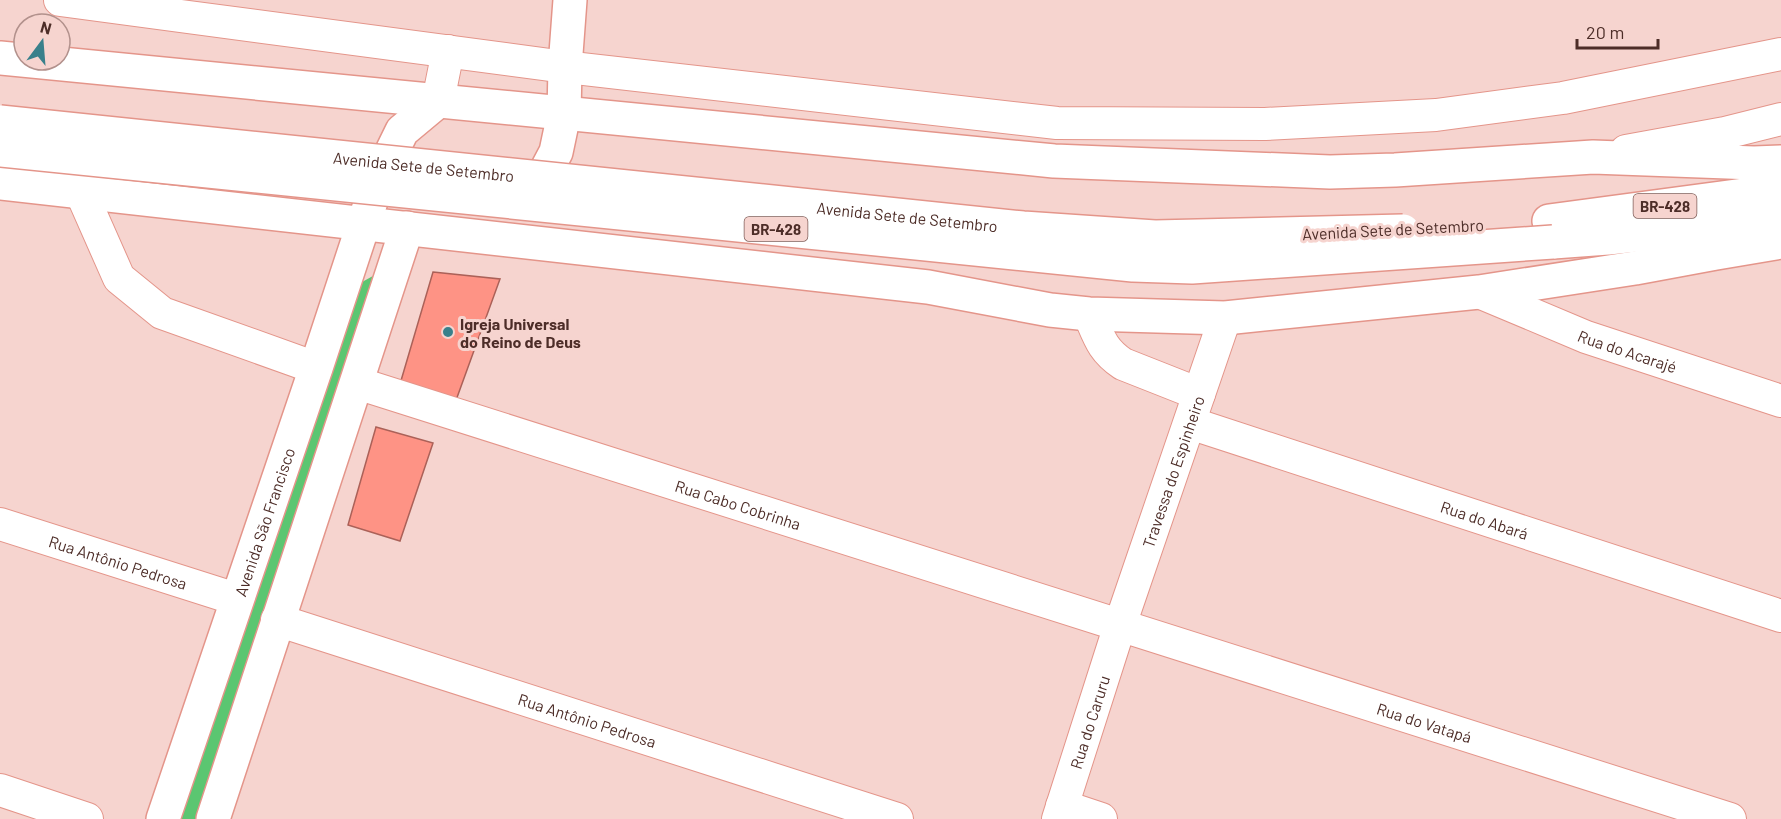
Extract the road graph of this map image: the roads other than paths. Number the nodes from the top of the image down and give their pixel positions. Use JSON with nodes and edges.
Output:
{"nodes":[{"id":1,"x":60,"y":0,"type":"edge"},
{"id":2,"x":570,"y":0,"type":"edge"},
{"id":3,"x":448,"y":51,"type":"junction"},
{"id":4,"x":1781,"y":54,"type":"edge"},
{"id":5,"x":0,"y":58,"type":"edge"},
{"id":6,"x":565,"y":66,"type":"junction"},
{"id":7,"x":438,"y":101,"type":"junction"},
{"id":8,"x":564,"y":114,"type":"junction"},
{"id":9,"x":1781,"y":119,"type":"edge"},
{"id":10,"x":0,"y":122,"type":"edge"},
{"id":11,"x":0,"y":150,"type":"edge"},
{"id":12,"x":1593,"y":157,"type":"junction"},
{"id":13,"x":1781,"y":162,"type":"edge"},
{"id":14,"x":0,"y":183,"type":"edge"},
{"id":15,"x":1781,"y":190,"type":"edge"},
{"id":16,"x":81,"y":192,"type":"junction"},
{"id":17,"x":1781,"y":219,"type":"edge"},
{"id":18,"x":363,"y":225,"type":"junction"},
{"id":19,"x":407,"y":228,"type":"junction"},
{"id":20,"x":1551,"y":231,"type":"junction"},
{"id":21,"x":494,"y":238,"type":"junction"},
{"id":22,"x":1781,"y":242,"type":"edge"},
{"id":23,"x":1479,"y":292,"type":"junction"},
{"id":24,"x":1089,"y":314,"type":"junction"},
{"id":25,"x":1225,"y":318,"type":"junction"},
{"id":26,"x":316,"y":368,"type":"junction"},
{"id":27,"x":357,"y":383,"type":"junction"},
{"id":28,"x":1781,"y":401,"type":"edge"},
{"id":29,"x":1194,"y":408,"type":"junction"},
{"id":30,"x":0,"y":524,"type":"edge"},
{"id":31,"x":236,"y":599,"type":"junction"},
{"id":32,"x":1781,"y":616,"type":"edge"},
{"id":33,"x":278,"y":620,"type":"junction"},
{"id":34,"x":1120,"y":625,"type":"junction"},
{"id":35,"x":0,"y":790,"type":"edge"},
{"id":36,"x":1060,"y":812,"type":"edge"},
{"id":37,"x":87,"y":819,"type":"edge"},
{"id":38,"x":163,"y":819,"type":"edge"},
{"id":39,"x":213,"y":819,"type":"edge"},
{"id":40,"x":897,"y":819,"type":"edge"},
{"id":41,"x":1101,"y":819,"type":"edge"},
{"id":42,"x":1730,"y":819,"type":"edge"}],
"edges":[{"from":1,"to":3,"type":"street"},
{"from":2,"to":6,"type":"main road"},
{"from":3,"to":6,"type":"street"},
{"from":3,"to":7,"type":"street"},
{"from":4,"to":6,"type":"street"},
{"from":5,"to":7,"type":"main road"},
{"from":6,"to":8,"type":"main road"},
{"from":7,"to":8,"type":"main road"},
{"from":7,"to":18,"type":"main road","name":"Avenida São Francisco"},
{"from":8,"to":12,"type":"main road"},
{"from":8,"to":21,"type":"main road"},
{"from":9,"to":12,"type":"street"},
{"from":10,"to":20,"type":"main road","name":"Avenida Sete de Setembro","number":"BR-428","bridge":true},
{"from":11,"to":20,"type":"main road","name":"Avenida Sete de Setembro","number":"BR-428","bridge":true},
{"from":12,"to":13,"type":"main road"},
{"from":14,"to":16,"type":"main road"},
{"from":15,"to":20,"type":"main road","name":"Avenida Sete de Setembro","number":"BR-428"},
{"from":16,"to":18,"type":"main road"},
{"from":16,"to":26,"type":"street"},
{"from":17,"to":20,"type":"main road","name":"Avenida Sete de Setembro","number":"BR-428"},
{"from":18,"to":19,"type":"main road"},
{"from":18,"to":26,"type":"main road","name":"Avenida São Francisco"},
{"from":19,"to":21,"type":"main road"},
{"from":19,"to":27,"type":"main road"},
{"from":21,"to":24,"type":"main road"},
{"from":22,"to":23,"type":"main road"},
{"from":23,"to":25,"type":"main road"},
{"from":23,"to":28,"type":"street","name":"Rua do Acarajé"},
{"from":24,"to":25,"type":"main road"},
{"from":24,"to":29,"type":"street"},
{"from":25,"to":29,"type":"street","name":"Travessa do Espinheiro"},
{"from":26,"to":31,"type":"main road","name":"Avenida São Francisco"},
{"from":27,"to":33,"type":"main road"},
{"from":27,"to":34,"type":"street","name":"Rua Cabo Cobrinha"},
{"from":29,"to":32,"type":"street","name":"Rua do Abará"},
{"from":29,"to":34,"type":"street","name":"Travessa do Espinheiro"},
{"from":30,"to":31,"type":"street","name":"Rua Antônio Pedrosa"},
{"from":31,"to":38,"type":"main road","name":"Avenida São Francisco"},
{"from":33,"to":39,"type":"main road"},
{"from":33,"to":40,"type":"street","name":"Rua Antônio Pedrosa"},
{"from":34,"to":36,"type":"street","name":"Rua do Caruru"},
{"from":34,"to":42,"type":"street","name":"Rua do Vatapá"},
{"from":35,"to":37,"type":"street"},
{"from":36,"to":41,"type":"street"}]}
